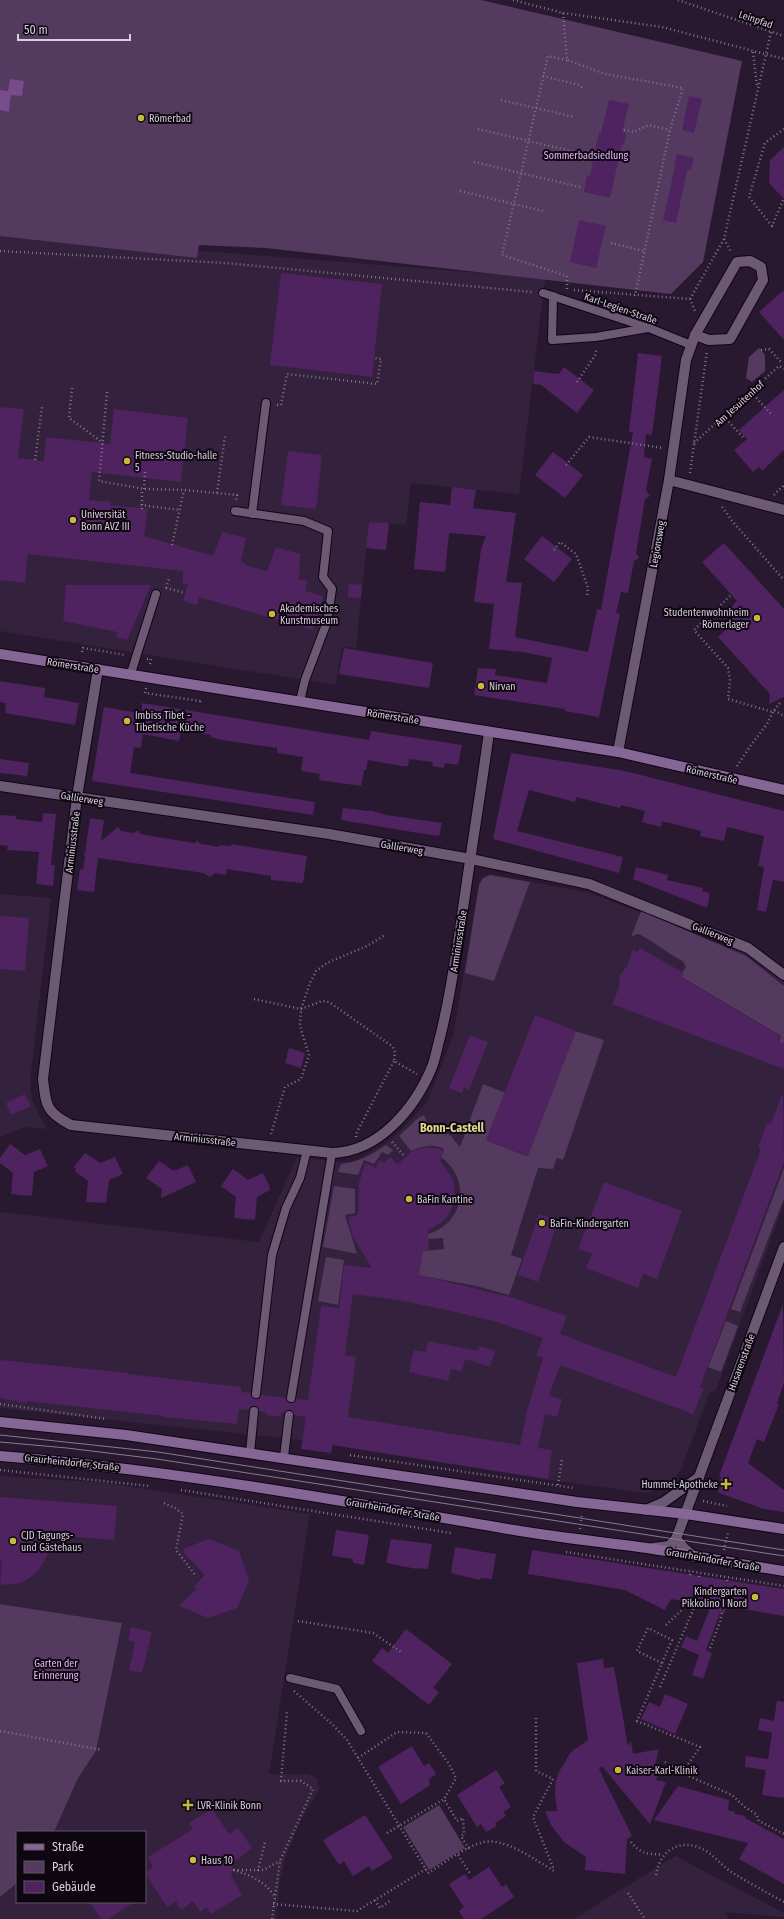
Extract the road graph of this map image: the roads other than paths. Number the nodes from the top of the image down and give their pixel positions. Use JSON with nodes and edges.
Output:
{"nodes":[{"id":1,"x":543,"y":293,"type":"road end"},
{"id":2,"x":553,"y":296,"type":"junction"},
{"id":3,"x":648,"y":328,"type":"junction"},
{"id":4,"x":693,"y":340,"type":"junction"},
{"id":5,"x":266,"y":403,"type":"dead end"},
{"id":6,"x":669,"y":480,"type":"junction"},
{"id":7,"x":784,"y":510,"type":"edge"},
{"id":8,"x":235,"y":511,"type":"dead end"},
{"id":9,"x":252,"y":514,"type":"junction"},
{"id":10,"x":156,"y":594,"type":"dead end"},
{"id":11,"x":0,"y":654,"type":"edge"},
{"id":12,"x":98,"y":669,"type":"junction"},
{"id":13,"x":131,"y":674,"type":"junction"},
{"id":14,"x":300,"y":701,"type":"junction"},
{"id":15,"x":489,"y":732,"type":"junction"},
{"id":16,"x":618,"y":752,"type":"junction"},
{"id":17,"x":0,"y":786,"type":"edge"},
{"id":18,"x":784,"y":790,"type":"edge"},
{"id":19,"x":77,"y":797,"type":"junction"},
{"id":20,"x":470,"y":859,"type":"junction"},
{"id":21,"x":784,"y":975,"type":"edge"},
{"id":22,"x":307,"y":1150,"type":"junction"},
{"id":23,"x":332,"y":1153,"type":"junction"},
{"id":24,"x":784,"y":1247,"type":"edge"},
{"id":25,"x":256,"y":1394,"type":"dead end"},
{"id":26,"x":291,"y":1398,"type":"dead end"},
{"id":27,"x":254,"y":1411,"type":"dead end"},
{"id":28,"x":289,"y":1415,"type":"dead end"},
{"id":29,"x":0,"y":1422,"type":"edge"},
{"id":30,"x":250,"y":1453,"type":"junction"},
{"id":31,"x":0,"y":1456,"type":"edge"},
{"id":32,"x":284,"y":1457,"type":"junction"},
{"id":33,"x":699,"y":1477,"type":"junction"},
{"id":34,"x":646,"y":1510,"type":"junction"},
{"id":35,"x":686,"y":1514,"type":"junction"},
{"id":36,"x":784,"y":1529,"type":"edge"},
{"id":37,"x":676,"y":1539,"type":"junction"},
{"id":38,"x":647,"y":1548,"type":"junction"},
{"id":39,"x":694,"y":1557,"type":"junction"},
{"id":40,"x":784,"y":1571,"type":"edge"},
{"id":41,"x":290,"y":1683,"type":"road end"},
{"id":42,"x":361,"y":1731,"type":"dead end"}],
"edges":[{"from":1,"to":2,"type":"lane","name":"Karl-Legien-Straße"},
{"from":2,"to":3,"type":"lane","name":"Karl-Legien-Straße"},
{"from":2,"to":3,"type":"lane"},
{"from":3,"to":4,"type":"lane","name":"Karl-Legien-Straße"},
{"from":4,"to":4,"type":"street","name":"Legionsweg"},
{"from":4,"to":6,"type":"street","name":"Legionsweg"},
{"from":5,"to":9,"type":"lane"},
{"from":6,"to":7,"type":"street"},
{"from":6,"to":16,"type":"street","name":"Legionsweg"},
{"from":8,"to":9,"type":"lane"},
{"from":9,"to":14,"type":"lane"},
{"from":10,"to":13,"type":"lane"},
{"from":11,"to":12,"type":"main road","name":"Römerstraße"},
{"from":12,"to":13,"type":"main road","name":"Römerstraße"},
{"from":12,"to":19,"type":"street","name":"Arminiusstraße"},
{"from":13,"to":14,"type":"main road","name":"Römerstraße"},
{"from":14,"to":15,"type":"main road","name":"Römerstraße"},
{"from":15,"to":16,"type":"main road","name":"Römerstraße"},
{"from":15,"to":20,"type":"street","name":"Arminiusstraße"},
{"from":16,"to":18,"type":"main road","name":"Römerstraße"},
{"from":17,"to":19,"type":"street","name":"Gallierweg"},
{"from":19,"to":20,"type":"street","name":"Gallierweg"},
{"from":19,"to":22,"type":"street","name":"Arminiusstraße"},
{"from":20,"to":21,"type":"street","name":"Gallierweg"},
{"from":20,"to":23,"type":"street","name":"Arminiusstraße"},
{"from":22,"to":23,"type":"street","name":"Arminiusstraße"},
{"from":22,"to":25,"type":"lane"},
{"from":23,"to":26,"type":"lane"},
{"from":24,"to":33,"type":"street","name":"Husarenstraße"},
{"from":27,"to":30,"type":"lane"},
{"from":28,"to":32,"type":"lane"},
{"from":29,"to":30,"type":"main road"},
{"from":30,"to":32,"type":"main road"},
{"from":31,"to":38,"type":"main road","name":"Graurheindorfer Straße"},
{"from":32,"to":34,"type":"main road"},
{"from":33,"to":34,"type":"street"},
{"from":33,"to":35,"type":"street","name":"Husarenstraße"},
{"from":34,"to":35,"type":"main road"},
{"from":35,"to":36,"type":"main road"},
{"from":35,"to":37,"type":"street","name":"Husarenstraße"},
{"from":37,"to":38,"type":"street"},
{"from":37,"to":39,"type":"street"},
{"from":38,"to":39,"type":"main road","name":"Graurheindorfer Straße"},
{"from":39,"to":40,"type":"main road","name":"Graurheindorfer Straße"},
{"from":41,"to":42,"type":"lane"}]}
